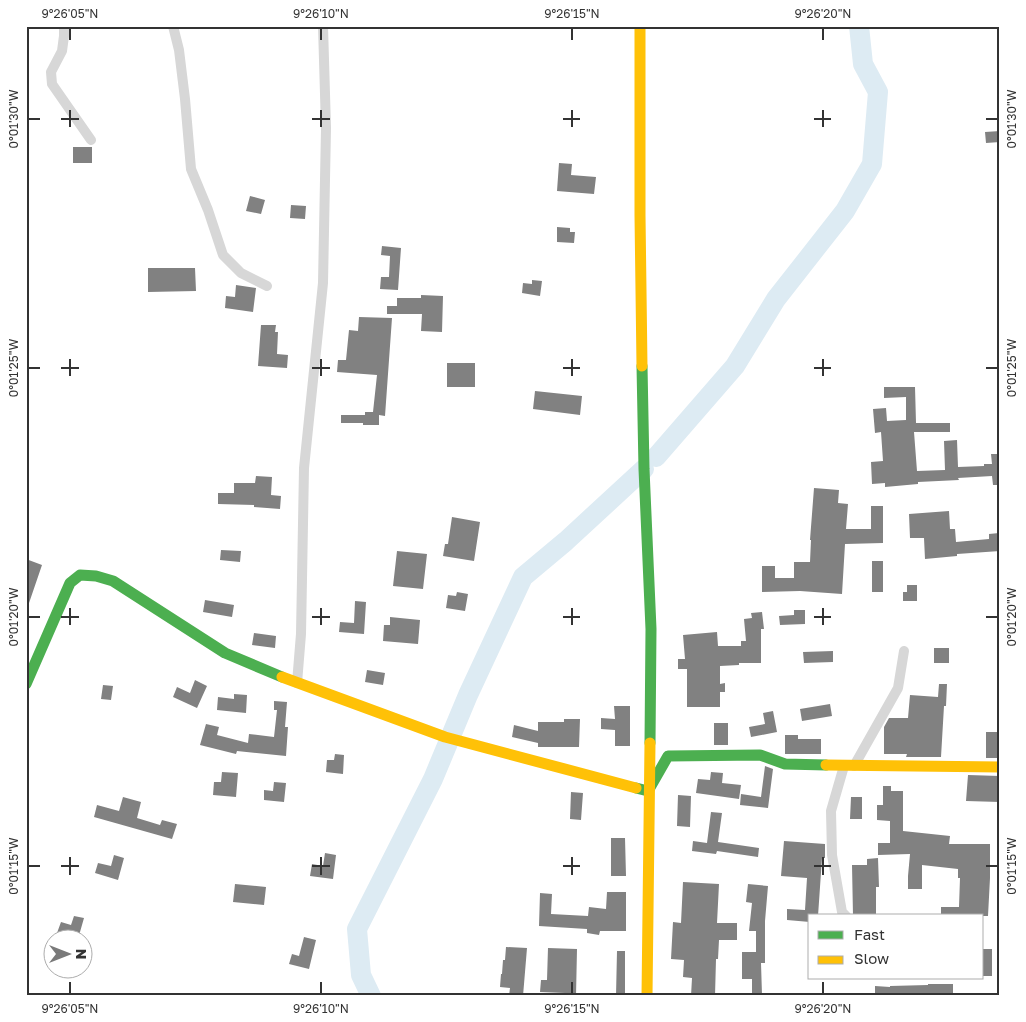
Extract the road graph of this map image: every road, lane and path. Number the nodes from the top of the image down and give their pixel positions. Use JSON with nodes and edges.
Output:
{"nodes":[{"id":1,"x":64,"y":26,"type":"edge"},
{"id":2,"x":173,"y":26,"type":"edge"},
{"id":3,"x":322,"y":26,"type":"edge"},
{"id":4,"x":640,"y":26,"type":"edge"},
{"id":5,"x":91,"y":140,"type":"dead end"},
{"id":6,"x":267,"y":286,"type":"dead end"},
{"id":7,"x":904,"y":651,"type":"dead end"},
{"id":8,"x":297,"y":683,"type":"junction"},
{"id":9,"x":26,"y":684,"type":"edge"},
{"id":10,"x":849,"y":766,"type":"junction"},
{"id":11,"x":1000,"y":767,"type":"edge"},
{"id":12,"x":648,"y":791,"type":"junction"},
{"id":13,"x":844,"y":914,"type":"edge"},
{"id":14,"x":647,"y":996,"type":"edge"}],
"edges":[{"from":1,"to":5,"type":"street"},
{"from":2,"to":6,"type":"street"},
{"from":3,"to":8,"type":"street"},
{"from":4,"to":12,"type":"street"},
{"from":7,"to":10,"type":"street"},
{"from":8,"to":9,"type":"street"},
{"from":8,"to":12,"type":"street"},
{"from":10,"to":11,"type":"street"},
{"from":10,"to":12,"type":"street"},
{"from":10,"to":13,"type":"street"},
{"from":12,"to":14,"type":"street"}]}
